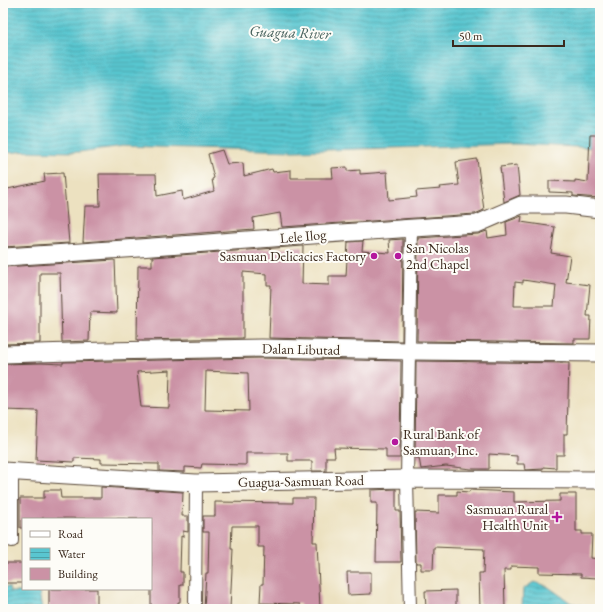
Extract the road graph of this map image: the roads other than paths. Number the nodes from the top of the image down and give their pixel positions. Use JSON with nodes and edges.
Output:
{"nodes":[{"id":1,"x":600,"y":209,"type":"edge"},
{"id":2,"x":411,"y":227,"type":"junction"},
{"id":3,"x":3,"y":257,"type":"edge"},
{"id":4,"x":410,"y":351,"type":"junction"},
{"id":5,"x":600,"y":353,"type":"edge"},
{"id":6,"x":3,"y":354,"type":"edge"},
{"id":7,"x":8,"y":471,"type":"edge"},
{"id":8,"x":407,"y":479,"type":"junction"},
{"id":9,"x":600,"y":480,"type":"edge"},
{"id":10,"x":196,"y":483,"type":"junction"},
{"id":11,"x":12,"y":541,"type":"dead end"},
{"id":12,"x":195,"y":609,"type":"edge"},
{"id":13,"x":410,"y":609,"type":"edge"}],
"edges":[{"from":1,"to":2,"type":"street","name":"Lele Ilog"},
{"from":2,"to":3,"type":"street","name":"Lele Ilog"},
{"from":2,"to":4,"type":"street"},
{"from":4,"to":5,"type":"street","name":"Dalan Libutad"},
{"from":4,"to":6,"type":"street","name":"Dalan Libutad"},
{"from":4,"to":8,"type":"street"},
{"from":7,"to":10,"type":"street","name":"Guagua-Sasmuan Road"},
{"from":7,"to":11,"type":"street"},
{"from":8,"to":9,"type":"street","name":"Guagua-Sasmuan Road"},
{"from":8,"to":10,"type":"street","name":"Guagua-Sasmuan Road"},
{"from":8,"to":13,"type":"street"},
{"from":10,"to":12,"type":"street"}]}
